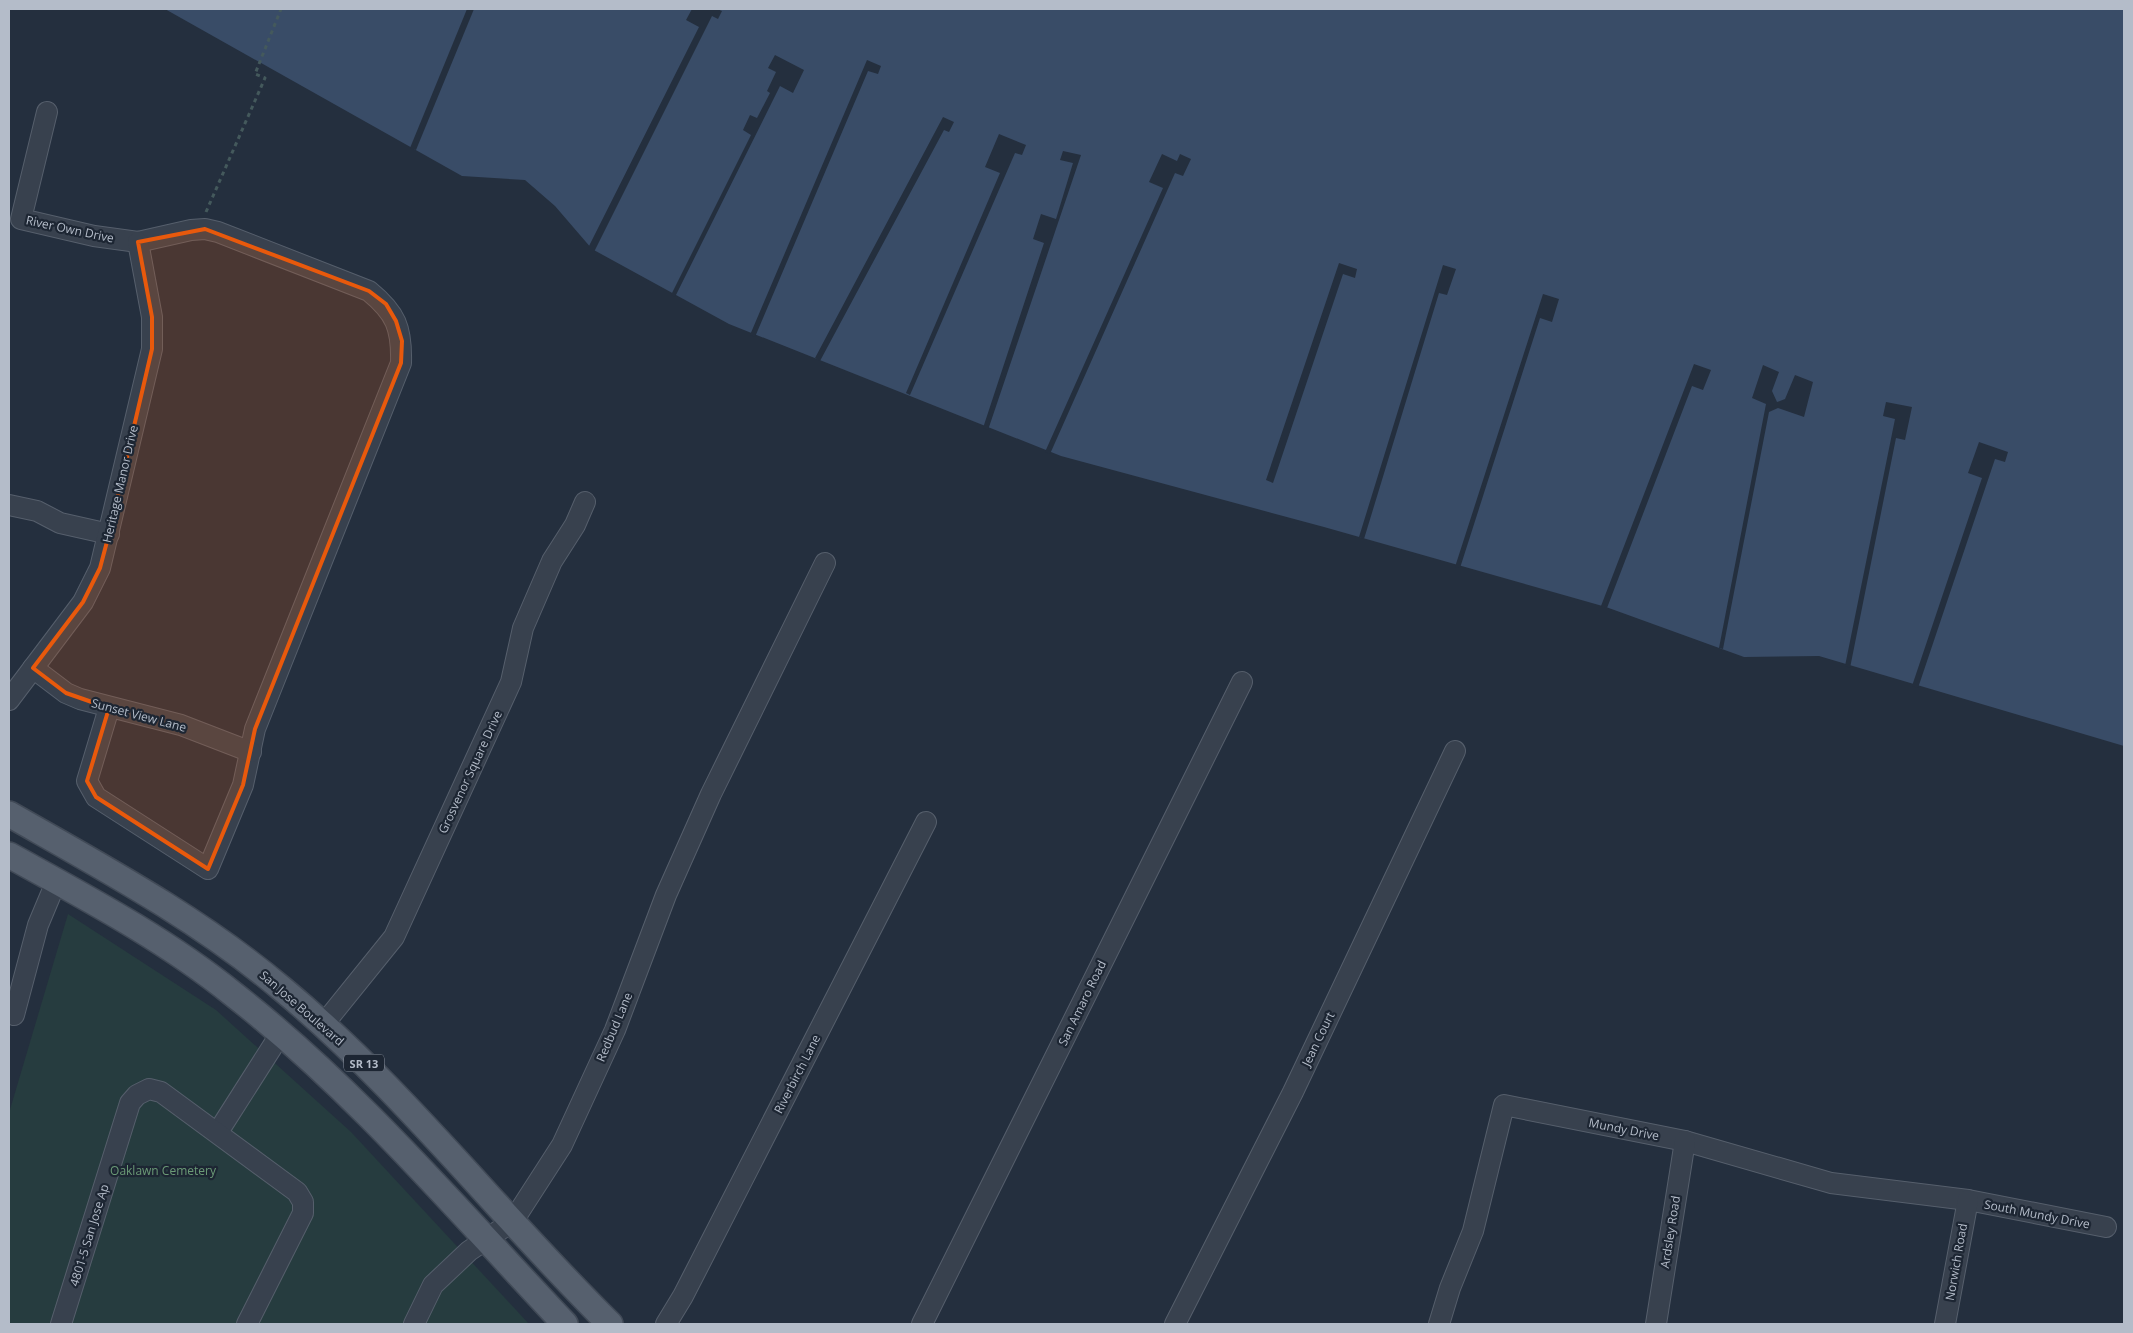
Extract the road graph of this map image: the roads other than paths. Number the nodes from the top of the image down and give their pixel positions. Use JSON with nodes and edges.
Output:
{"nodes":[{"id":1,"x":47,"y":112,"type":"dead end"},
{"id":2,"x":138,"y":242,"type":"junction"},
{"id":3,"x":585,"y":502,"type":"dead end"},
{"id":4,"x":9,"y":505,"type":"edge"},
{"id":5,"x":109,"y":534,"type":"junction"},
{"id":6,"x":825,"y":563,"type":"dead end"},
{"id":7,"x":33,"y":668,"type":"junction"},
{"id":8,"x":1242,"y":682,"type":"dead end"},
{"id":9,"x":9,"y":700,"type":"edge"},
{"id":10,"x":109,"y":708,"type":"junction"},
{"id":11,"x":1455,"y":751,"type":"dead end"},
{"id":12,"x":251,"y":752,"type":"junction"},
{"id":13,"x":9,"y":814,"type":"edge"},
{"id":14,"x":926,"y":822,"type":"dead end"},
{"id":15,"x":9,"y":855,"type":"edge"},
{"id":16,"x":56,"y":882,"type":"junction"},
{"id":17,"x":14,"y":1016,"type":"dead end"},
{"id":18,"x":322,"y":1024,"type":"junction"},
{"id":19,"x":281,"y":1033,"type":"junction"},
{"id":20,"x":218,"y":1132,"type":"junction"},
{"id":21,"x":1685,"y":1141,"type":"junction"},
{"id":22,"x":1968,"y":1200,"type":"junction"},
{"id":23,"x":513,"y":1221,"type":"junction"},
{"id":24,"x":2106,"y":1227,"type":"dead end"},
{"id":25,"x":486,"y":1241,"type":"junction"},
{"id":26,"x":61,"y":1324,"type":"edge"},
{"id":27,"x":247,"y":1324,"type":"edge"},
{"id":28,"x":414,"y":1324,"type":"edge"},
{"id":29,"x":565,"y":1324,"type":"edge"},
{"id":30,"x":610,"y":1324,"type":"edge"},
{"id":31,"x":666,"y":1324,"type":"edge"},
{"id":32,"x":922,"y":1324,"type":"edge"},
{"id":33,"x":1176,"y":1324,"type":"edge"},
{"id":34,"x":1438,"y":1324,"type":"edge"},
{"id":35,"x":1656,"y":1324,"type":"edge"},
{"id":36,"x":1945,"y":1324,"type":"edge"}],
"edges":[{"from":1,"to":2,"type":"street","name":"River Own Drive"},
{"from":2,"to":5,"type":"street","name":"Heritage Manor Drive"},
{"from":2,"to":12,"type":"street"},
{"from":3,"to":18,"type":"street","name":"Grosvenor Square Drive"},
{"from":4,"to":5,"type":"street"},
{"from":5,"to":7,"type":"street","name":"Heritage Manor Drive"},
{"from":6,"to":23,"type":"street","name":"Redbud Lane"},
{"from":7,"to":9,"type":"street","name":"Heritage Manor Drive"},
{"from":7,"to":10,"type":"street","name":"Sunset View Lane"},
{"from":8,"to":32,"type":"street","name":"San Amaro Road"},
{"from":10,"to":12,"type":"street","name":"Sunset View Lane"},
{"from":10,"to":12,"type":"street"},
{"from":11,"to":33,"type":"street","name":"Jean Court"},
{"from":13,"to":18,"type":"main road","name":"San Jose Boulevard","number":"SR 13"},
{"from":14,"to":31,"type":"street","name":"Riverbirch Lane"},
{"from":15,"to":16,"type":"main road","number":"SR 13"},
{"from":16,"to":17,"type":"street"},
{"from":16,"to":19,"type":"main road","number":"SR 13"},
{"from":18,"to":23,"type":"main road","name":"San Jose Boulevard","number":"SR 13"},
{"from":19,"to":20,"type":"street"},
{"from":19,"to":25,"type":"main road","number":"SR 13"},
{"from":20,"to":26,"type":"street","name":"4801-5 San Jose Ap"},
{"from":20,"to":27,"type":"street"},
{"from":21,"to":22,"type":"street","name":"Mundy Drive"},
{"from":21,"to":34,"type":"street","name":"Mundy Drive"},
{"from":21,"to":35,"type":"street","name":"Ardsley Road"},
{"from":22,"to":24,"type":"street","name":"South Mundy Drive"},
{"from":22,"to":36,"type":"street","name":"Norwich Road"},
{"from":23,"to":25,"type":"street","name":"Redbud Lane"},
{"from":23,"to":30,"type":"main road","name":"San Jose Boulevard","number":"SR 13"},
{"from":25,"to":28,"type":"street","name":"Redbud Lane"},
{"from":25,"to":29,"type":"main road","number":"SR 13"}]}
